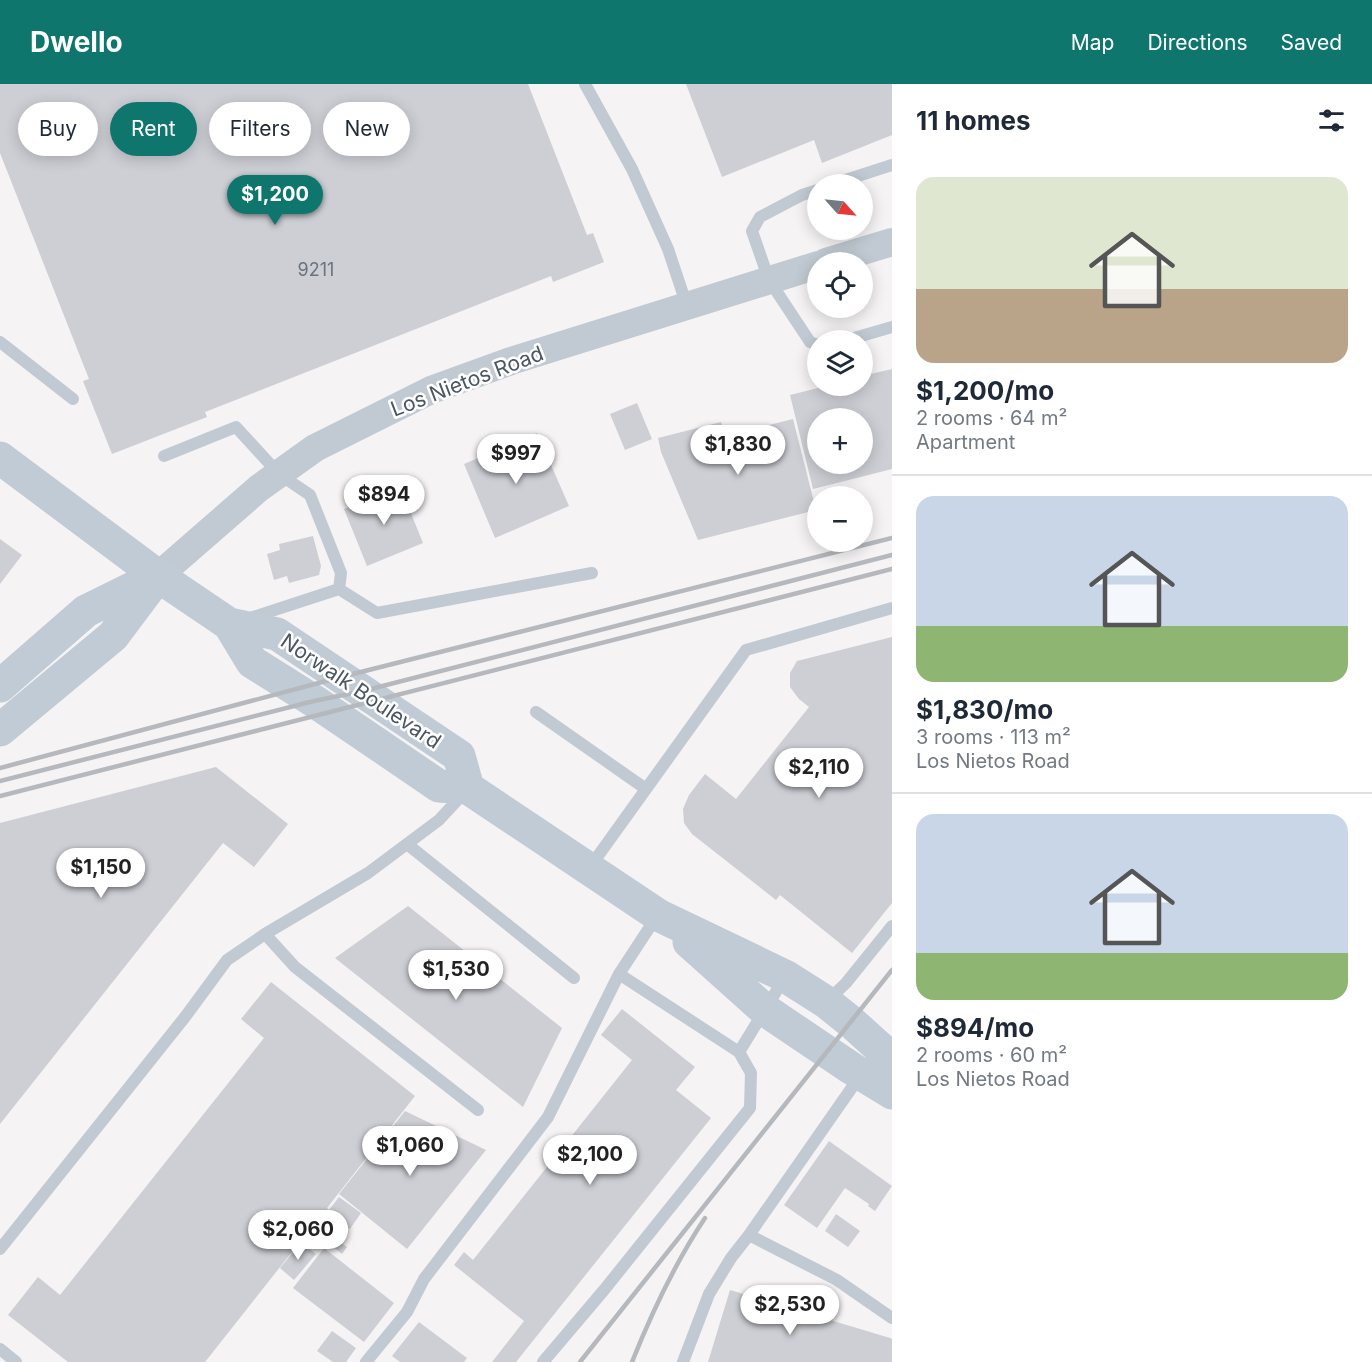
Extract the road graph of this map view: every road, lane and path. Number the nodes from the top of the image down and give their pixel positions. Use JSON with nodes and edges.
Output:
{"nodes":[{"id":1,"x":585,"y":84,"type":"edge"},
{"id":2,"x":892,"y":165,"type":"edge"},
{"id":3,"x":864,"y":174,"type":"edge"},
{"id":4,"x":807,"y":193,"type":"edge"},
{"id":5,"x":892,"y":242,"type":"edge"},
{"id":6,"x":859,"y":252,"type":"edge"},
{"id":7,"x":807,"y":268,"type":"edge"},
{"id":8,"x":769,"y":280,"type":"junction"},
{"id":9,"x":687,"y":306,"type":"junction"},
{"id":10,"x":892,"y":327,"type":"edge"},
{"id":11,"x":873,"y":332,"type":"edge"},
{"id":12,"x":807,"y":337,"type":"edge"},
{"id":13,"x":0,"y":342,"type":"edge"},
{"id":14,"x":73,"y":399,"type":"dead end"},
{"id":15,"x":164,"y":456,"type":"dead end"},
{"id":16,"x":0,"y":458,"type":"edge"},
{"id":17,"x":279,"y":474,"type":"junction"},
{"id":18,"x":592,"y":573,"type":"dead end"},
{"id":19,"x":158,"y":576,"type":"junction"},
{"id":20,"x":339,"y":589,"type":"junction"},
{"id":21,"x":892,"y":608,"type":"edge"},
{"id":22,"x":229,"y":624,"type":"junction"},
{"id":23,"x":0,"y":686,"type":"edge"},
{"id":24,"x":536,"y":712,"type":"dead end"},
{"id":25,"x":0,"y":730,"type":"edge"},
{"id":26,"x":468,"y":788,"type":"junction"},
{"id":27,"x":646,"y":789,"type":"junction"},
{"id":28,"x":407,"y":844,"type":"junction"},
{"id":29,"x":588,"y":870,"type":"junction"},
{"id":30,"x":658,"y":915,"type":"junction"},
{"id":31,"x":892,"y":926,"type":"edge"},
{"id":32,"x":266,"y":934,"type":"junction"},
{"id":33,"x":620,"y":974,"type":"junction"},
{"id":34,"x":785,"y":976,"type":"junction"},
{"id":35,"x":574,"y":978,"type":"dead end"},
{"id":36,"x":826,"y":1002,"type":"junction"},
{"id":37,"x":765,"y":1010,"type":"junction"},
{"id":38,"x":739,"y":1052,"type":"junction"},
{"id":39,"x":876,"y":1061,"type":"edge"},
{"id":40,"x":892,"y":1093,"type":"edge"},
{"id":41,"x":478,"y":1110,"type":"dead end"},
{"id":42,"x":749,"y":1234,"type":"junction"},
{"id":43,"x":0,"y":1249,"type":"edge"},
{"id":44,"x":892,"y":1318,"type":"edge"},
{"id":45,"x":0,"y":1349,"type":"edge"},
{"id":46,"x":16,"y":1362,"type":"edge"},
{"id":47,"x":366,"y":1362,"type":"edge"},
{"id":48,"x":543,"y":1362,"type":"edge"},
{"id":49,"x":683,"y":1362,"type":"edge"}],
"edges":[{"from":1,"to":9,"type":"lane"},
{"from":2,"to":3,"type":"lane"},
{"from":4,"to":8,"type":"lane"},
{"from":5,"to":6,"type":"street"},
{"from":7,"to":8,"type":"street","name":"Los Nietos Road"},
{"from":8,"to":9,"type":"street","name":"Los Nietos Road"},
{"from":8,"to":12,"type":"lane"},
{"from":9,"to":17,"type":"street","name":"Los Nietos Road"},
{"from":10,"to":11,"type":"lane"},
{"from":13,"to":14,"type":"lane"},
{"from":15,"to":17,"type":"lane"},
{"from":16,"to":19,"type":"main road","name":"Norwalk Boulevard"},
{"from":17,"to":19,"type":"street","name":"Los Nietos Road"},
{"from":17,"to":20,"type":"lane"},
{"from":18,"to":20,"type":"lane"},
{"from":19,"to":22,"type":"main road","name":"Norwalk Boulevard"},
{"from":19,"to":23,"type":"main road","name":"Los Nietos Road"},
{"from":19,"to":25,"type":"main road","name":"Los Nietos Road"},
{"from":20,"to":22,"type":"lane"},
{"from":21,"to":27,"type":"lane"},
{"from":22,"to":26,"type":"main road","name":"Norwalk Boulevard"},
{"from":24,"to":27,"type":"lane"},
{"from":26,"to":28,"type":"lane"},
{"from":26,"to":29,"type":"main road"},
{"from":27,"to":29,"type":"lane"},
{"from":28,"to":32,"type":"lane"},
{"from":28,"to":35,"type":"lane"},
{"from":29,"to":30,"type":"main road"},
{"from":30,"to":33,"type":"lane"},
{"from":30,"to":34,"type":"main road"},
{"from":30,"to":37,"type":"main road"},
{"from":31,"to":36,"type":"lane"},
{"from":32,"to":41,"type":"lane"},
{"from":32,"to":43,"type":"lane"},
{"from":33,"to":38,"type":"lane"},
{"from":33,"to":47,"type":"lane"},
{"from":34,"to":36,"type":"main road"},
{"from":34,"to":37,"type":"lane"},
{"from":36,"to":39,"type":"main road"},
{"from":37,"to":38,"type":"lane"},
{"from":37,"to":39,"type":"main road"},
{"from":38,"to":48,"type":"lane"},
{"from":39,"to":40,"type":"main road"},
{"from":39,"to":42,"type":"lane"},
{"from":42,"to":44,"type":"lane"},
{"from":42,"to":49,"type":"lane"},
{"from":45,"to":46,"type":"lane"}]}
